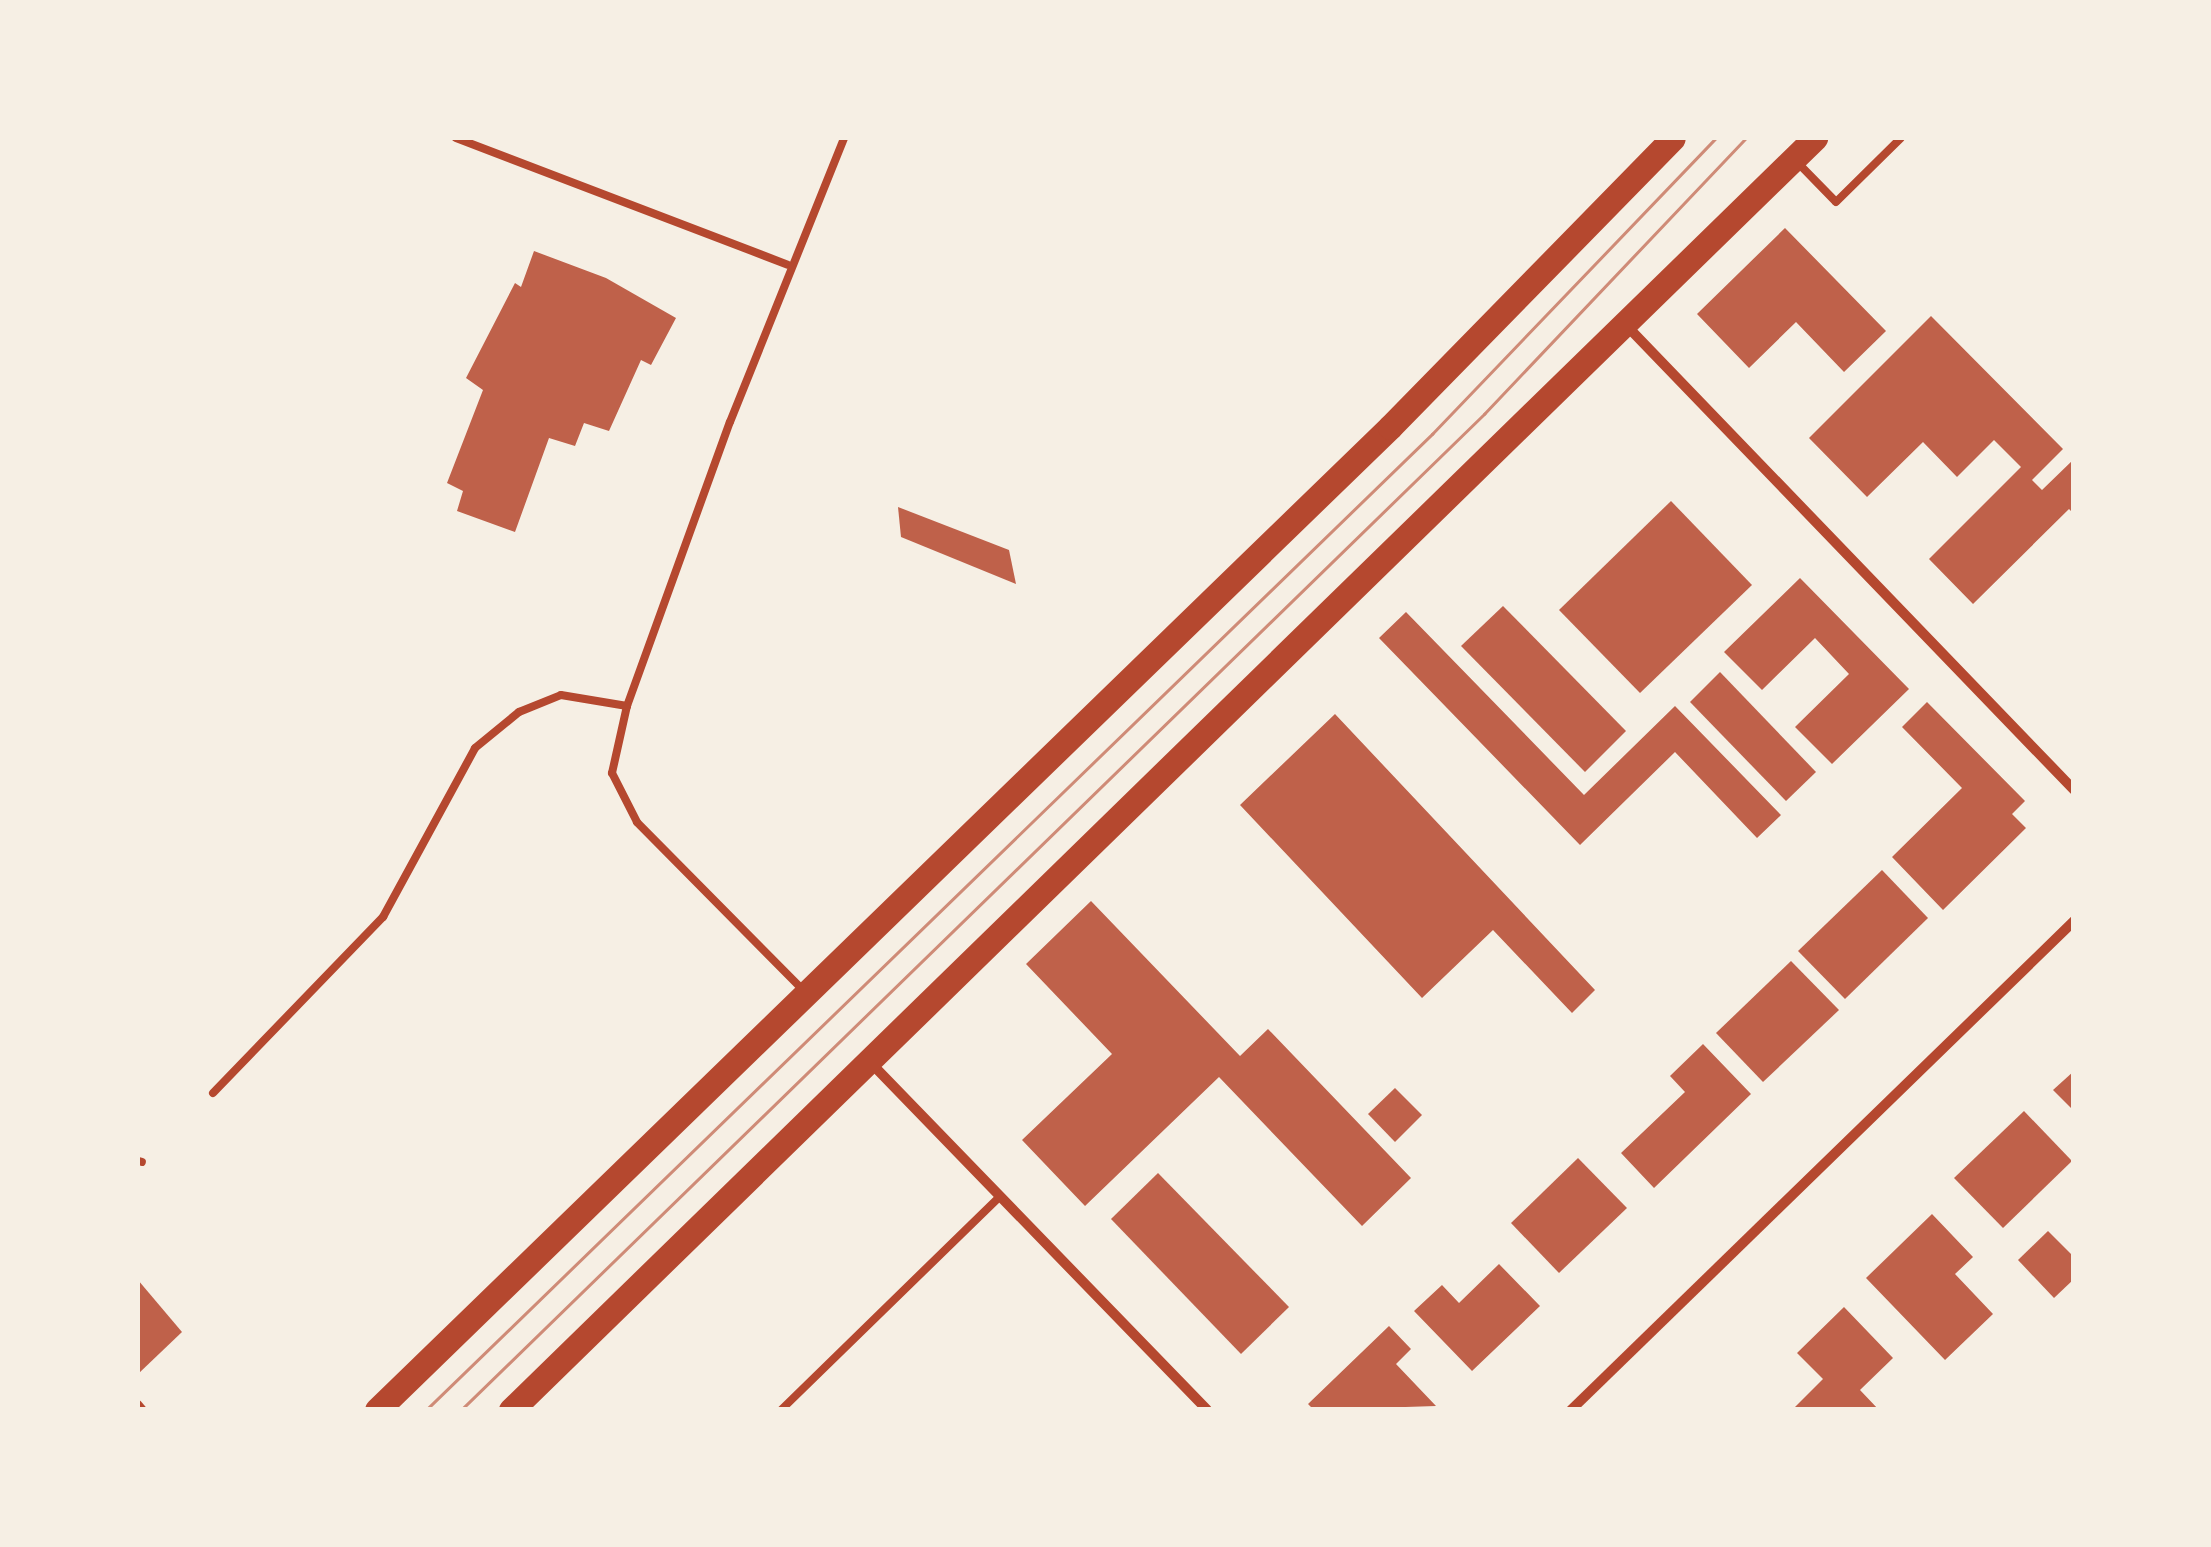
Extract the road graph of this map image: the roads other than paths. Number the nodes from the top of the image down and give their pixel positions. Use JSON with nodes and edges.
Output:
{"nodes":[{"id":1,"x":456,"y":138,"type":"edge"},
{"id":2,"x":844,"y":138,"type":"edge"},
{"id":3,"x":1673,"y":138,"type":"edge"},
{"id":4,"x":1815,"y":138,"type":"edge"},
{"id":5,"x":1901,"y":138,"type":"edge"},
{"id":6,"x":1794,"y":158,"type":"junction"},
{"id":7,"x":788,"y":265,"type":"junction"},
{"id":8,"x":1625,"y":324,"type":"junction"},
{"id":9,"x":627,"y":706,"type":"junction"},
{"id":10,"x":2074,"y":790,"type":"edge"},
{"id":11,"x":2074,"y":921,"type":"edge"},
{"id":12,"x":810,"y":996,"type":"junction"},
{"id":13,"x":868,"y":1060,"type":"junction"},
{"id":14,"x":213,"y":1093,"type":"dead end"},
{"id":15,"x":1000,"y":1196,"type":"junction"},
{"id":16,"x":138,"y":1404,"type":"edge"},
{"id":17,"x":143,"y":1410,"type":"edge"},
{"id":18,"x":377,"y":1410,"type":"edge"},
{"id":19,"x":511,"y":1410,"type":"edge"},
{"id":20,"x":781,"y":1410,"type":"edge"},
{"id":21,"x":1207,"y":1410,"type":"edge"},
{"id":22,"x":1571,"y":1410,"type":"edge"}],
"edges":[{"from":1,"to":7,"type":"lane"},
{"from":2,"to":7,"type":"lane"},
{"from":3,"to":12,"type":"main road"},
{"from":4,"to":6,"type":"main road"},
{"from":5,"to":6,"type":"lane"},
{"from":6,"to":8,"type":"main road"},
{"from":7,"to":9,"type":"lane"},
{"from":8,"to":10,"type":"street"},
{"from":8,"to":13,"type":"main road"},
{"from":9,"to":12,"type":"lane"},
{"from":9,"to":14,"type":"lane"},
{"from":11,"to":22,"type":"street"},
{"from":12,"to":18,"type":"main road"},
{"from":13,"to":15,"type":"street"},
{"from":13,"to":19,"type":"main road"},
{"from":15,"to":20,"type":"lane"},
{"from":15,"to":21,"type":"street"},
{"from":16,"to":17,"type":"lane"}]}
